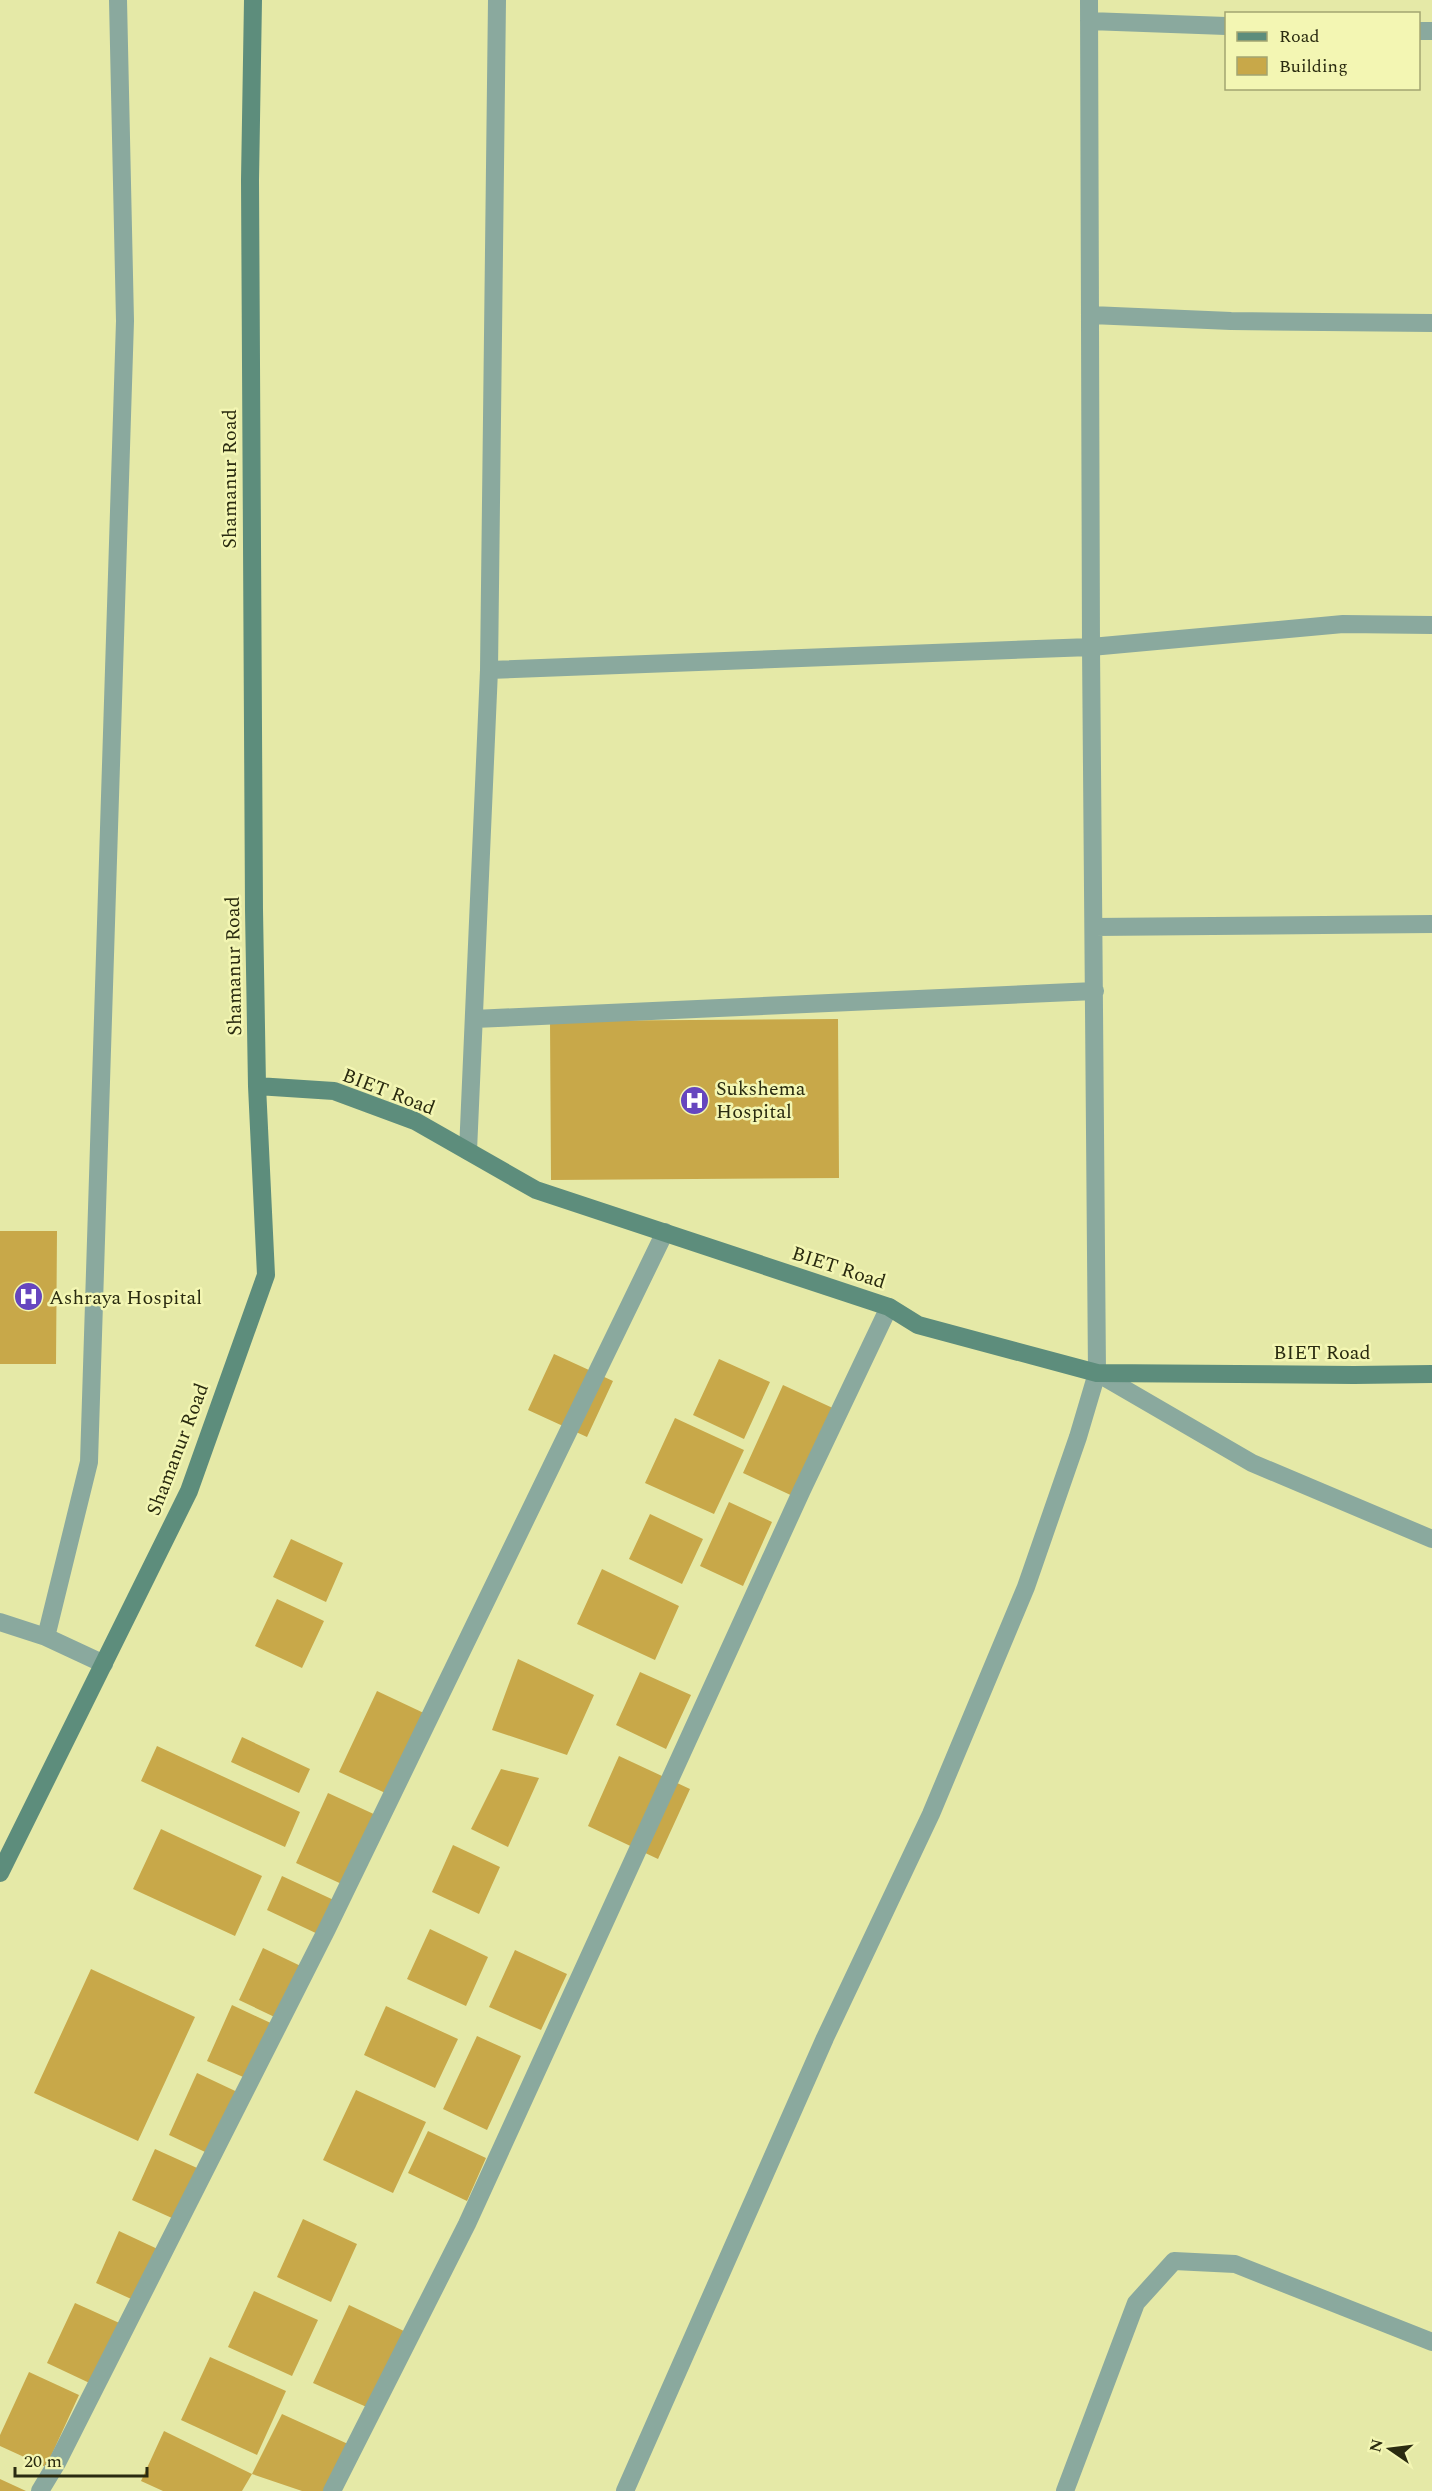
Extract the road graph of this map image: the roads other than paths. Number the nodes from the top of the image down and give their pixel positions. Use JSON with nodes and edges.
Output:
{"nodes":[{"id":1,"x":118,"y":0,"type":"edge"},
{"id":2,"x":253,"y":0,"type":"edge"},
{"id":3,"x":497,"y":0,"type":"edge"},
{"id":4,"x":1089,"y":0,"type":"edge"},
{"id":5,"x":1089,"y":21,"type":"junction"},
{"id":6,"x":1225,"y":26,"type":"edge"},
{"id":7,"x":1091,"y":315,"type":"junction"},
{"id":8,"x":1432,"y":322,"type":"edge"},
{"id":9,"x":1432,"y":624,"type":"edge"},
{"id":10,"x":1090,"y":647,"type":"junction"},
{"id":11,"x":489,"y":670,"type":"junction"},
{"id":12,"x":1432,"y":924,"type":"edge"},
{"id":13,"x":1094,"y":927,"type":"junction"},
{"id":14,"x":1095,"y":991,"type":"junction"},
{"id":15,"x":474,"y":1019,"type":"junction"},
{"id":16,"x":257,"y":1086,"type":"junction"},
{"id":17,"x":468,"y":1151,"type":"junction"},
{"id":18,"x":665,"y":1232,"type":"junction"},
{"id":19,"x":889,"y":1307,"type":"junction"},
{"id":20,"x":1097,"y":1373,"type":"junction"},
{"id":21,"x":1432,"y":1374,"type":"edge"},
{"id":22,"x":1432,"y":1539,"type":"edge"},
{"id":23,"x":0,"y":1622,"type":"edge"},
{"id":24,"x":46,"y":1637,"type":"junction"},
{"id":25,"x":104,"y":1664,"type":"junction"},
{"id":26,"x":0,"y":1873,"type":"edge"},
{"id":27,"x":1432,"y":2342,"type":"edge"},
{"id":28,"x":40,"y":2491,"type":"edge"},
{"id":29,"x":332,"y":2491,"type":"edge"},
{"id":30,"x":625,"y":2491,"type":"edge"},
{"id":31,"x":1065,"y":2491,"type":"edge"}],
"edges":[{"from":1,"to":24,"type":"street"},
{"from":2,"to":16,"type":"main road","name":"Shamanur Road"},
{"from":3,"to":11,"type":"street"},
{"from":4,"to":5,"type":"street"},
{"from":5,"to":6,"type":"street"},
{"from":5,"to":7,"type":"street"},
{"from":7,"to":8,"type":"street"},
{"from":7,"to":10,"type":"street"},
{"from":9,"to":10,"type":"street"},
{"from":10,"to":11,"type":"street"},
{"from":10,"to":13,"type":"street"},
{"from":11,"to":15,"type":"street"},
{"from":12,"to":13,"type":"street"},
{"from":13,"to":14,"type":"street"},
{"from":14,"to":15,"type":"street"},
{"from":14,"to":20,"type":"street"},
{"from":15,"to":17,"type":"street"},
{"from":16,"to":17,"type":"main road","name":"BIET Road"},
{"from":16,"to":25,"type":"main road","name":"Shamanur Road"},
{"from":17,"to":18,"type":"main road","name":"BIET Road"},
{"from":18,"to":19,"type":"main road","name":"BIET Road"},
{"from":18,"to":28,"type":"street"},
{"from":19,"to":20,"type":"main road","name":"BIET Road"},
{"from":19,"to":29,"type":"street"},
{"from":20,"to":21,"type":"main road","name":"BIET Road"},
{"from":20,"to":22,"type":"street"},
{"from":20,"to":30,"type":"street"},
{"from":23,"to":24,"type":"street"},
{"from":24,"to":25,"type":"street"},
{"from":25,"to":26,"type":"main road","name":"Shamanur Road"},
{"from":27,"to":31,"type":"street"}]}
